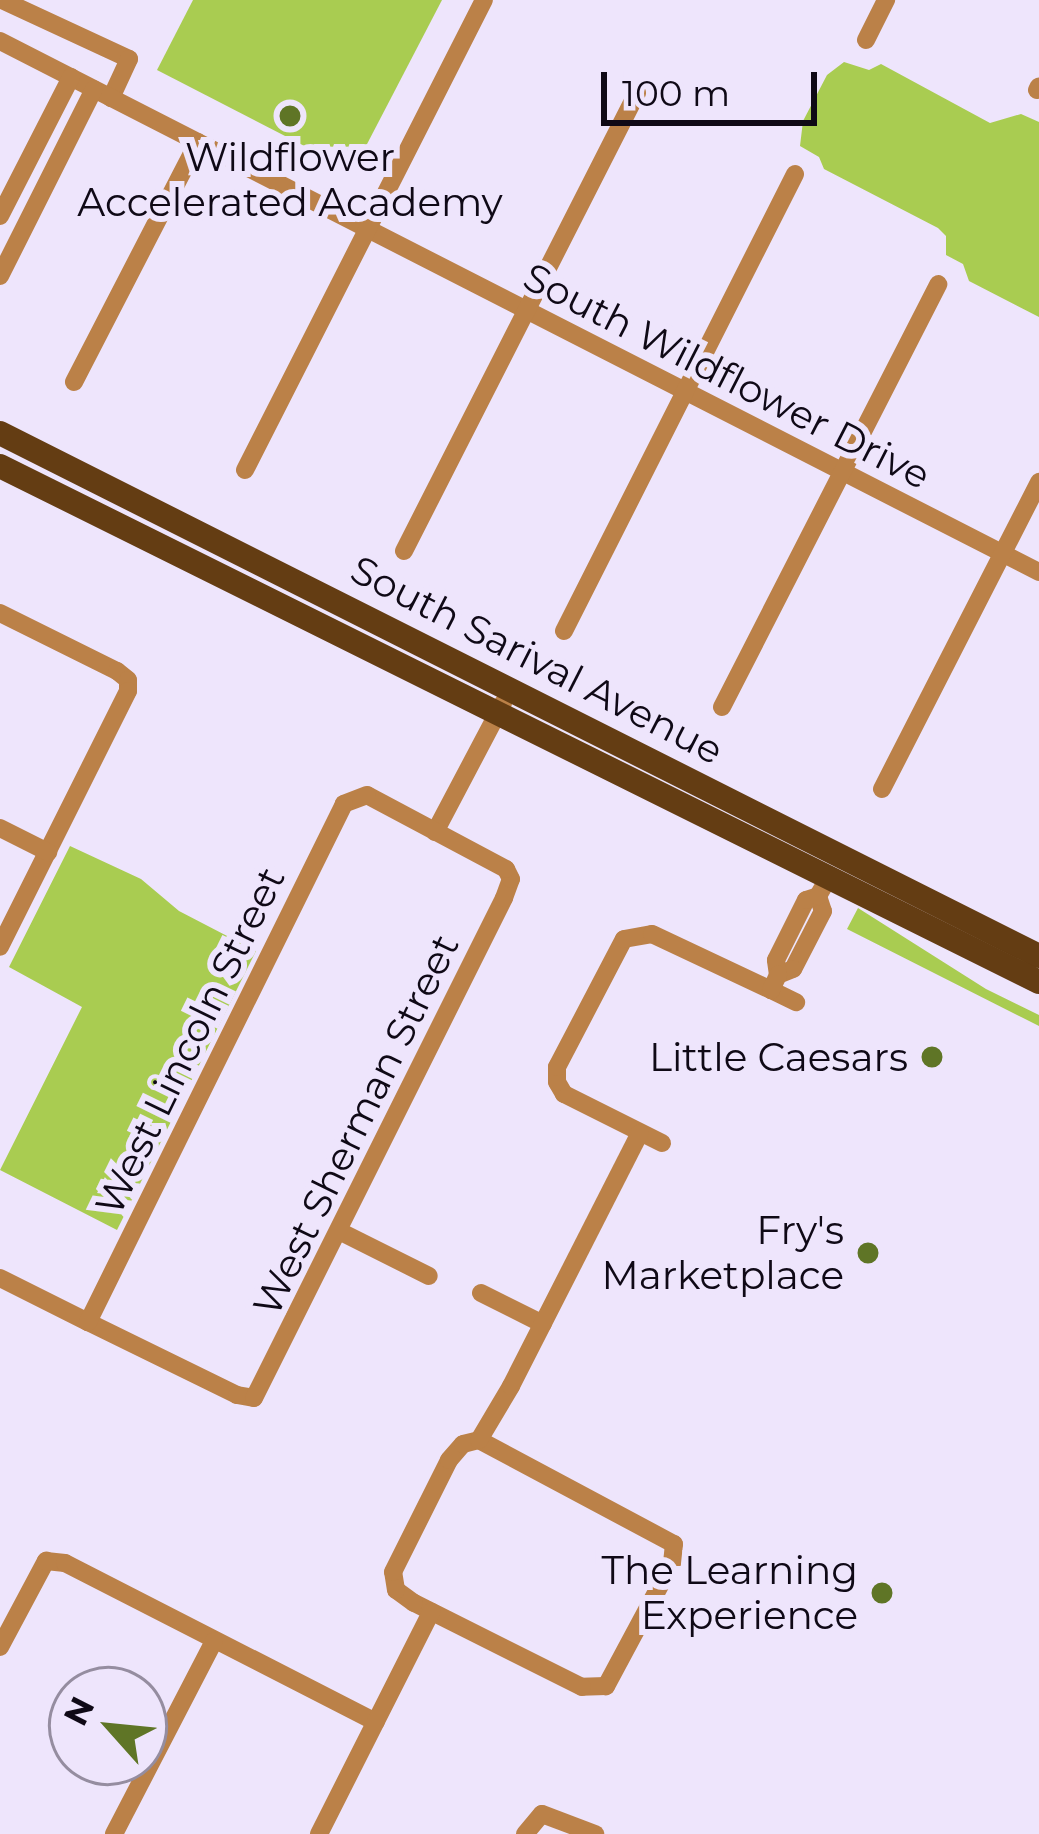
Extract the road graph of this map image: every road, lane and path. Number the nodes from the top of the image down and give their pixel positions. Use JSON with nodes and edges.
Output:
{"nodes":[{"id":1,"x":2,"y":0,"type":"edge"},
{"id":2,"x":484,"y":0,"type":"edge"},
{"id":3,"x":886,"y":0,"type":"edge"},
{"id":4,"x":866,"y":40,"type":"dead end"},
{"id":5,"x":0,"y":41,"type":"edge"},
{"id":6,"x":71,"y":77,"type":"junction"},
{"id":7,"x":637,"y":93,"type":"dead end"},
{"id":8,"x":103,"y":94,"type":"junction"},
{"id":9,"x":197,"y":142,"type":"junction"},
{"id":10,"x":795,"y":174,"type":"dead end"},
{"id":11,"x":0,"y":216,"type":"edge"},
{"id":12,"x":368,"y":230,"type":"junction"},
{"id":13,"x":0,"y":276,"type":"edge"},
{"id":14,"x":938,"y":284,"type":"dead end"},
{"id":15,"x":526,"y":311,"type":"junction"},
{"id":16,"x":74,"y":382,"type":"dead end"},
{"id":17,"x":686,"y":392,"type":"junction"},
{"id":18,"x":0,"y":433,"type":"edge"},
{"id":19,"x":0,"y":466,"type":"edge"},
{"id":20,"x":245,"y":470,"type":"dead end"},
{"id":21,"x":842,"y":472,"type":"junction"},
{"id":22,"x":1039,"y":482,"type":"edge"},
{"id":23,"x":404,"y":551,"type":"dead end"},
{"id":24,"x":1003,"y":554,"type":"junction"},
{"id":25,"x":1039,"y":572,"type":"edge"},
{"id":26,"x":0,"y":613,"type":"edge"},
{"id":27,"x":564,"y":631,"type":"dead end"},
{"id":28,"x":512,"y":686,"type":"junction"},
{"id":29,"x":722,"y":707,"type":"dead end"},
{"id":30,"x":498,"y":712,"type":"junction"},
{"id":31,"x":882,"y":789,"type":"dead end"},
{"id":32,"x":0,"y":828,"type":"edge"},
{"id":33,"x":435,"y":832,"type":"junction"},
{"id":34,"x":48,"y":852,"type":"junction"},
{"id":35,"x":824,"y":885,"type":"junction"},
{"id":36,"x":921,"y":908,"type":"junction"},
{"id":37,"x":0,"y":947,"type":"edge"},
{"id":38,"x":1039,"y":956,"type":"edge"},
{"id":39,"x":774,"y":982,"type":"junction"},
{"id":40,"x":1039,"y":982,"type":"edge"},
{"id":41,"x":796,"y":1002,"type":"dead end"},
{"id":42,"x":640,"y":1132,"type":"junction"},
{"id":43,"x":662,"y":1144,"type":"dead end"},
{"id":44,"x":340,"y":1232,"type":"junction"},
{"id":45,"x":429,"y":1276,"type":"dead end"},
{"id":46,"x":0,"y":1278,"type":"edge"},
{"id":47,"x":481,"y":1293,"type":"dead end"},
{"id":48,"x":88,"y":1322,"type":"junction"},
{"id":49,"x":543,"y":1324,"type":"junction"},
{"id":50,"x":479,"y":1440,"type":"junction"},
{"id":51,"x":431,"y":1612,"type":"junction"},
{"id":52,"x":214,"y":1641,"type":"junction"},
{"id":53,"x":0,"y":1647,"type":"edge"},
{"id":54,"x":376,"y":1722,"type":"junction"},
{"id":55,"x":114,"y":1834,"type":"edge"},
{"id":56,"x":319,"y":1834,"type":"edge"},
{"id":57,"x":525,"y":1834,"type":"edge"},
{"id":58,"x":596,"y":1834,"type":"edge"}],
"edges":[{"from":1,"to":8,"type":"street"},
{"from":2,"to":12,"type":"street"},
{"from":3,"to":4,"type":"street"},
{"from":5,"to":6,"type":"street","name":"South Wildflower Drive"},
{"from":6,"to":8,"type":"street","name":"South Wildflower Drive"},
{"from":6,"to":11,"type":"street"},
{"from":7,"to":15,"type":"street"},
{"from":8,"to":9,"type":"street","name":"South Wildflower Drive"},
{"from":8,"to":13,"type":"street"},
{"from":9,"to":12,"type":"street","name":"South Wildflower Drive"},
{"from":9,"to":16,"type":"street"},
{"from":10,"to":17,"type":"street"},
{"from":12,"to":15,"type":"street","name":"South Wildflower Drive"},
{"from":12,"to":20,"type":"street"},
{"from":14,"to":21,"type":"street"},
{"from":15,"to":17,"type":"street","name":"South Wildflower Drive"},
{"from":15,"to":23,"type":"street"},
{"from":17,"to":21,"type":"street","name":"South Wildflower Drive"},
{"from":17,"to":27,"type":"street"},
{"from":18,"to":28,"type":"main road","name":"South Sarival Avenue"},
{"from":19,"to":30,"type":"main road","name":"South Sarival Avenue"},
{"from":21,"to":24,"type":"street","name":"South Wildflower Drive"},
{"from":21,"to":29,"type":"street"},
{"from":22,"to":24,"type":"street"},
{"from":24,"to":25,"type":"street","name":"South Wildflower Drive"},
{"from":24,"to":31,"type":"street"},
{"from":26,"to":34,"type":"street"},
{"from":28,"to":30,"type":"street"},
{"from":28,"to":36,"type":"main road","name":"South Sarival Avenue"},
{"from":30,"to":33,"type":"street"},
{"from":30,"to":35,"type":"main road","name":"South Sarival Avenue"},
{"from":32,"to":34,"type":"street"},
{"from":33,"to":44,"type":"street","name":"West Sherman Street"},
{"from":33,"to":48,"type":"street","name":"West Lincoln Street"},
{"from":34,"to":37,"type":"street"},
{"from":35,"to":36,"type":"main road","name":"South Sarival Avenue"},
{"from":35,"to":39,"type":"street"},
{"from":36,"to":38,"type":"main road","name":"South Sarival Avenue"},
{"from":36,"to":40,"type":"main road","name":"South Sarival Avenue"},
{"from":39,"to":41,"type":"street"},
{"from":39,"to":42,"type":"street"},
{"from":42,"to":43,"type":"street"},
{"from":42,"to":49,"type":"street"},
{"from":44,"to":45,"type":"street"},
{"from":44,"to":48,"type":"street","name":"West Sherman Street"},
{"from":46,"to":48,"type":"street"},
{"from":47,"to":49,"type":"street"},
{"from":49,"to":50,"type":"street"},
{"from":50,"to":51,"type":"street"},
{"from":50,"to":51,"type":"street"},
{"from":51,"to":54,"type":"street"},
{"from":52,"to":53,"type":"street"},
{"from":52,"to":54,"type":"street"},
{"from":52,"to":55,"type":"street"},
{"from":54,"to":56,"type":"street"},
{"from":57,"to":58,"type":"street"}]}
